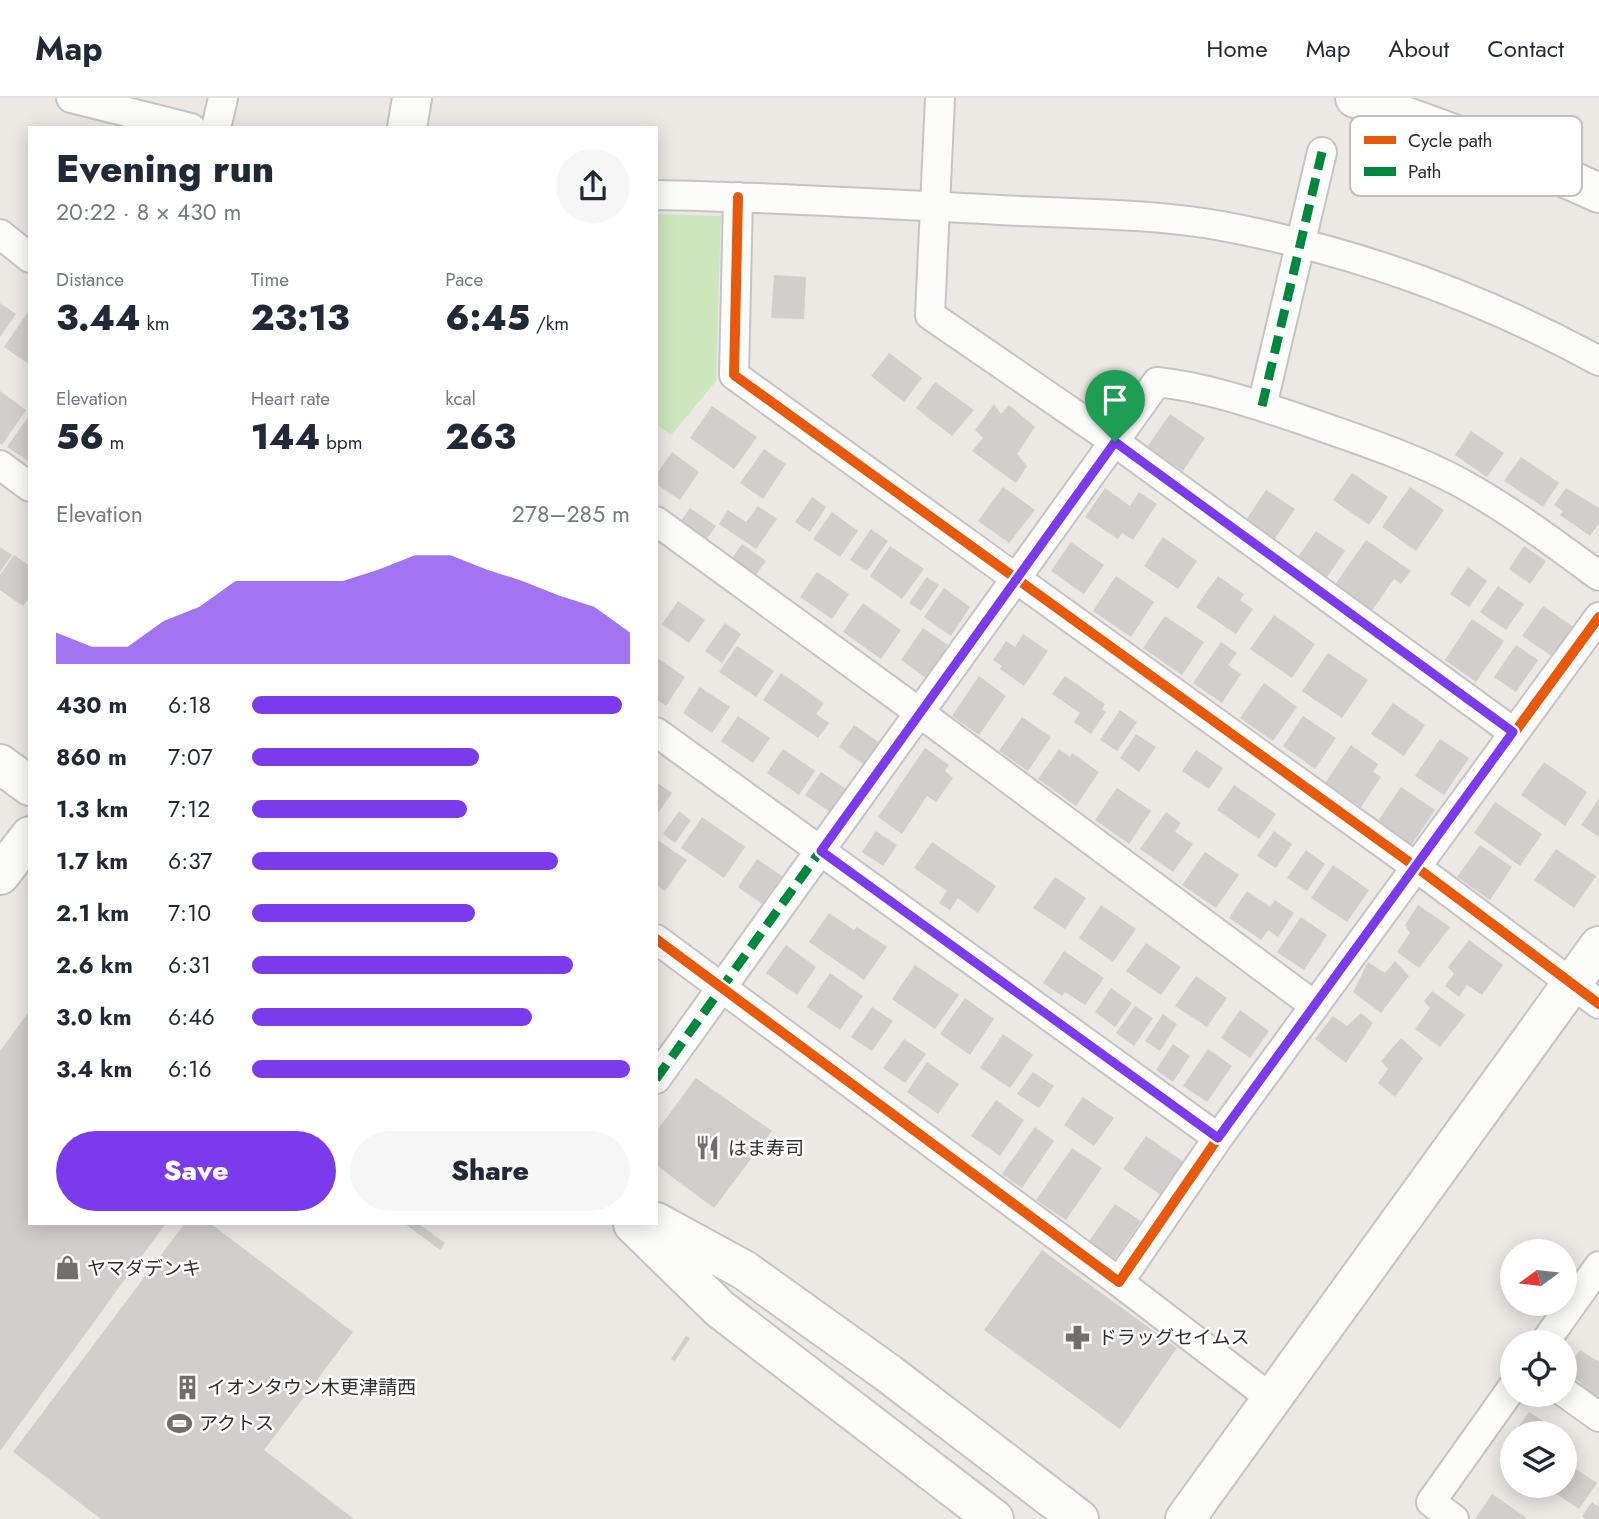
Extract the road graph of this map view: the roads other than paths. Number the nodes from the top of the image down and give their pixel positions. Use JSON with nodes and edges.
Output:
{"nodes":[{"id":1,"x":71,"y":98,"type":"edge"},
{"id":2,"x":223,"y":98,"type":"edge"},
{"id":3,"x":412,"y":98,"type":"edge"},
{"id":4,"x":940,"y":98,"type":"edge"},
{"id":5,"x":1355,"y":98,"type":"edge"},
{"id":6,"x":1404,"y":116,"type":"edge"},
{"id":7,"x":183,"y":126,"type":"edge"},
{"id":8,"x":216,"y":126,"type":"edge"},
{"id":9,"x":407,"y":126,"type":"edge"},
{"id":10,"x":1322,"y":152,"type":"dead end"},
{"id":11,"x":1582,"y":185,"type":"edge"},
{"id":12,"x":1599,"y":193,"type":"edge"},
{"id":13,"x":658,"y":195,"type":"edge"},
{"id":14,"x":738,"y":197,"type":"junction"},
{"id":15,"x":935,"y":207,"type":"junction"},
{"id":16,"x":0,"y":234,"type":"edge"},
{"id":17,"x":1300,"y":244,"type":"junction"},
{"id":18,"x":28,"y":256,"type":"edge"},
{"id":19,"x":1599,"y":360,"type":"edge"},
{"id":20,"x":1262,"y":406,"type":"junction"},
{"id":21,"x":1115,"y":442,"type":"junction"},
{"id":22,"x":0,"y":465,"type":"edge"},
{"id":23,"x":28,"y":486,"type":"edge"},
{"id":24,"x":658,"y":523,"type":"edge"},
{"id":25,"x":1599,"y":576,"type":"edge"},
{"id":26,"x":1016,"y":580,"type":"junction"},
{"id":27,"x":1599,"y":617,"type":"edge"},
{"id":28,"x":920,"y":713,"type":"junction"},
{"id":29,"x":1513,"y":732,"type":"junction"},
{"id":30,"x":658,"y":733,"type":"edge"},
{"id":31,"x":0,"y":764,"type":"edge"},
{"id":32,"x":28,"y":785,"type":"edge"},
{"id":33,"x":28,"y":839,"type":"edge"},
{"id":34,"x":821,"y":851,"type":"junction"},
{"id":35,"x":1416,"y":867,"type":"junction"},
{"id":36,"x":0,"y":875,"type":"edge"},
{"id":37,"x":658,"y":940,"type":"edge"},
{"id":38,"x":1599,"y":946,"type":"edge"},
{"id":39,"x":723,"y":987,"type":"junction"},
{"id":40,"x":1585,"y":994,"type":"edge"},
{"id":41,"x":1315,"y":1006,"type":"junction"},
{"id":42,"x":658,"y":1076,"type":"edge"},
{"id":43,"x":1218,"y":1138,"type":"junction"},
{"id":44,"x":658,"y":1223,"type":"edge"},
{"id":45,"x":634,"y":1225,"type":"edge"},
{"id":46,"x":1599,"y":1266,"type":"edge"},
{"id":47,"x":1119,"y":1282,"type":"junction"},
{"id":48,"x":1554,"y":1330,"type":"edge"},
{"id":49,"x":1272,"y":1399,"type":"junction"},
{"id":50,"x":1577,"y":1401,"type":"edge"},
{"id":51,"x":1500,"y":1405,"type":"edge"},
{"id":52,"x":1599,"y":1417,"type":"edge"},
{"id":53,"x":994,"y":1519,"type":"edge"},
{"id":54,"x":1079,"y":1519,"type":"edge"},
{"id":55,"x":1185,"y":1519,"type":"edge"},
{"id":56,"x":1454,"y":1519,"type":"edge"}],
"edges":[{"from":1,"to":7,"type":"street"},
{"from":2,"to":8,"type":"street"},
{"from":3,"to":9,"type":"street"},
{"from":4,"to":15,"type":"street"},
{"from":5,"to":6,"type":"street"},
{"from":10,"to":17,"type":"street"},
{"from":11,"to":12,"type":"street"},
{"from":13,"to":14,"type":"street"},
{"from":14,"to":15,"type":"street"},
{"from":14,"to":26,"type":"street"},
{"from":15,"to":17,"type":"street"},
{"from":15,"to":21,"type":"street"},
{"from":16,"to":18,"type":"street"},
{"from":17,"to":19,"type":"street"},
{"from":17,"to":20,"type":"street"},
{"from":20,"to":21,"type":"street"},
{"from":20,"to":25,"type":"street"},
{"from":21,"to":26,"type":"street"},
{"from":21,"to":29,"type":"street"},
{"from":22,"to":23,"type":"street"},
{"from":24,"to":28,"type":"street"},
{"from":26,"to":28,"type":"street"},
{"from":26,"to":35,"type":"street"},
{"from":27,"to":29,"type":"street"},
{"from":28,"to":34,"type":"street"},
{"from":28,"to":41,"type":"street"},
{"from":29,"to":35,"type":"street"},
{"from":30,"to":34,"type":"street"},
{"from":31,"to":32,"type":"street"},
{"from":33,"to":36,"type":"street"},
{"from":34,"to":39,"type":"street"},
{"from":34,"to":43,"type":"street"},
{"from":35,"to":40,"type":"street"},
{"from":35,"to":41,"type":"street"},
{"from":37,"to":39,"type":"street"},
{"from":38,"to":40,"type":"street"},
{"from":39,"to":42,"type":"street"},
{"from":39,"to":47,"type":"street"},
{"from":40,"to":49,"type":"street"},
{"from":41,"to":43,"type":"street"},
{"from":43,"to":47,"type":"street"},
{"from":44,"to":54,"type":"street"},
{"from":45,"to":53,"type":"street"},
{"from":46,"to":48,"type":"street"},
{"from":47,"to":49,"type":"street"},
{"from":49,"to":55,"type":"street"},
{"from":50,"to":52,"type":"street"},
{"from":51,"to":56,"type":"street"}]}
